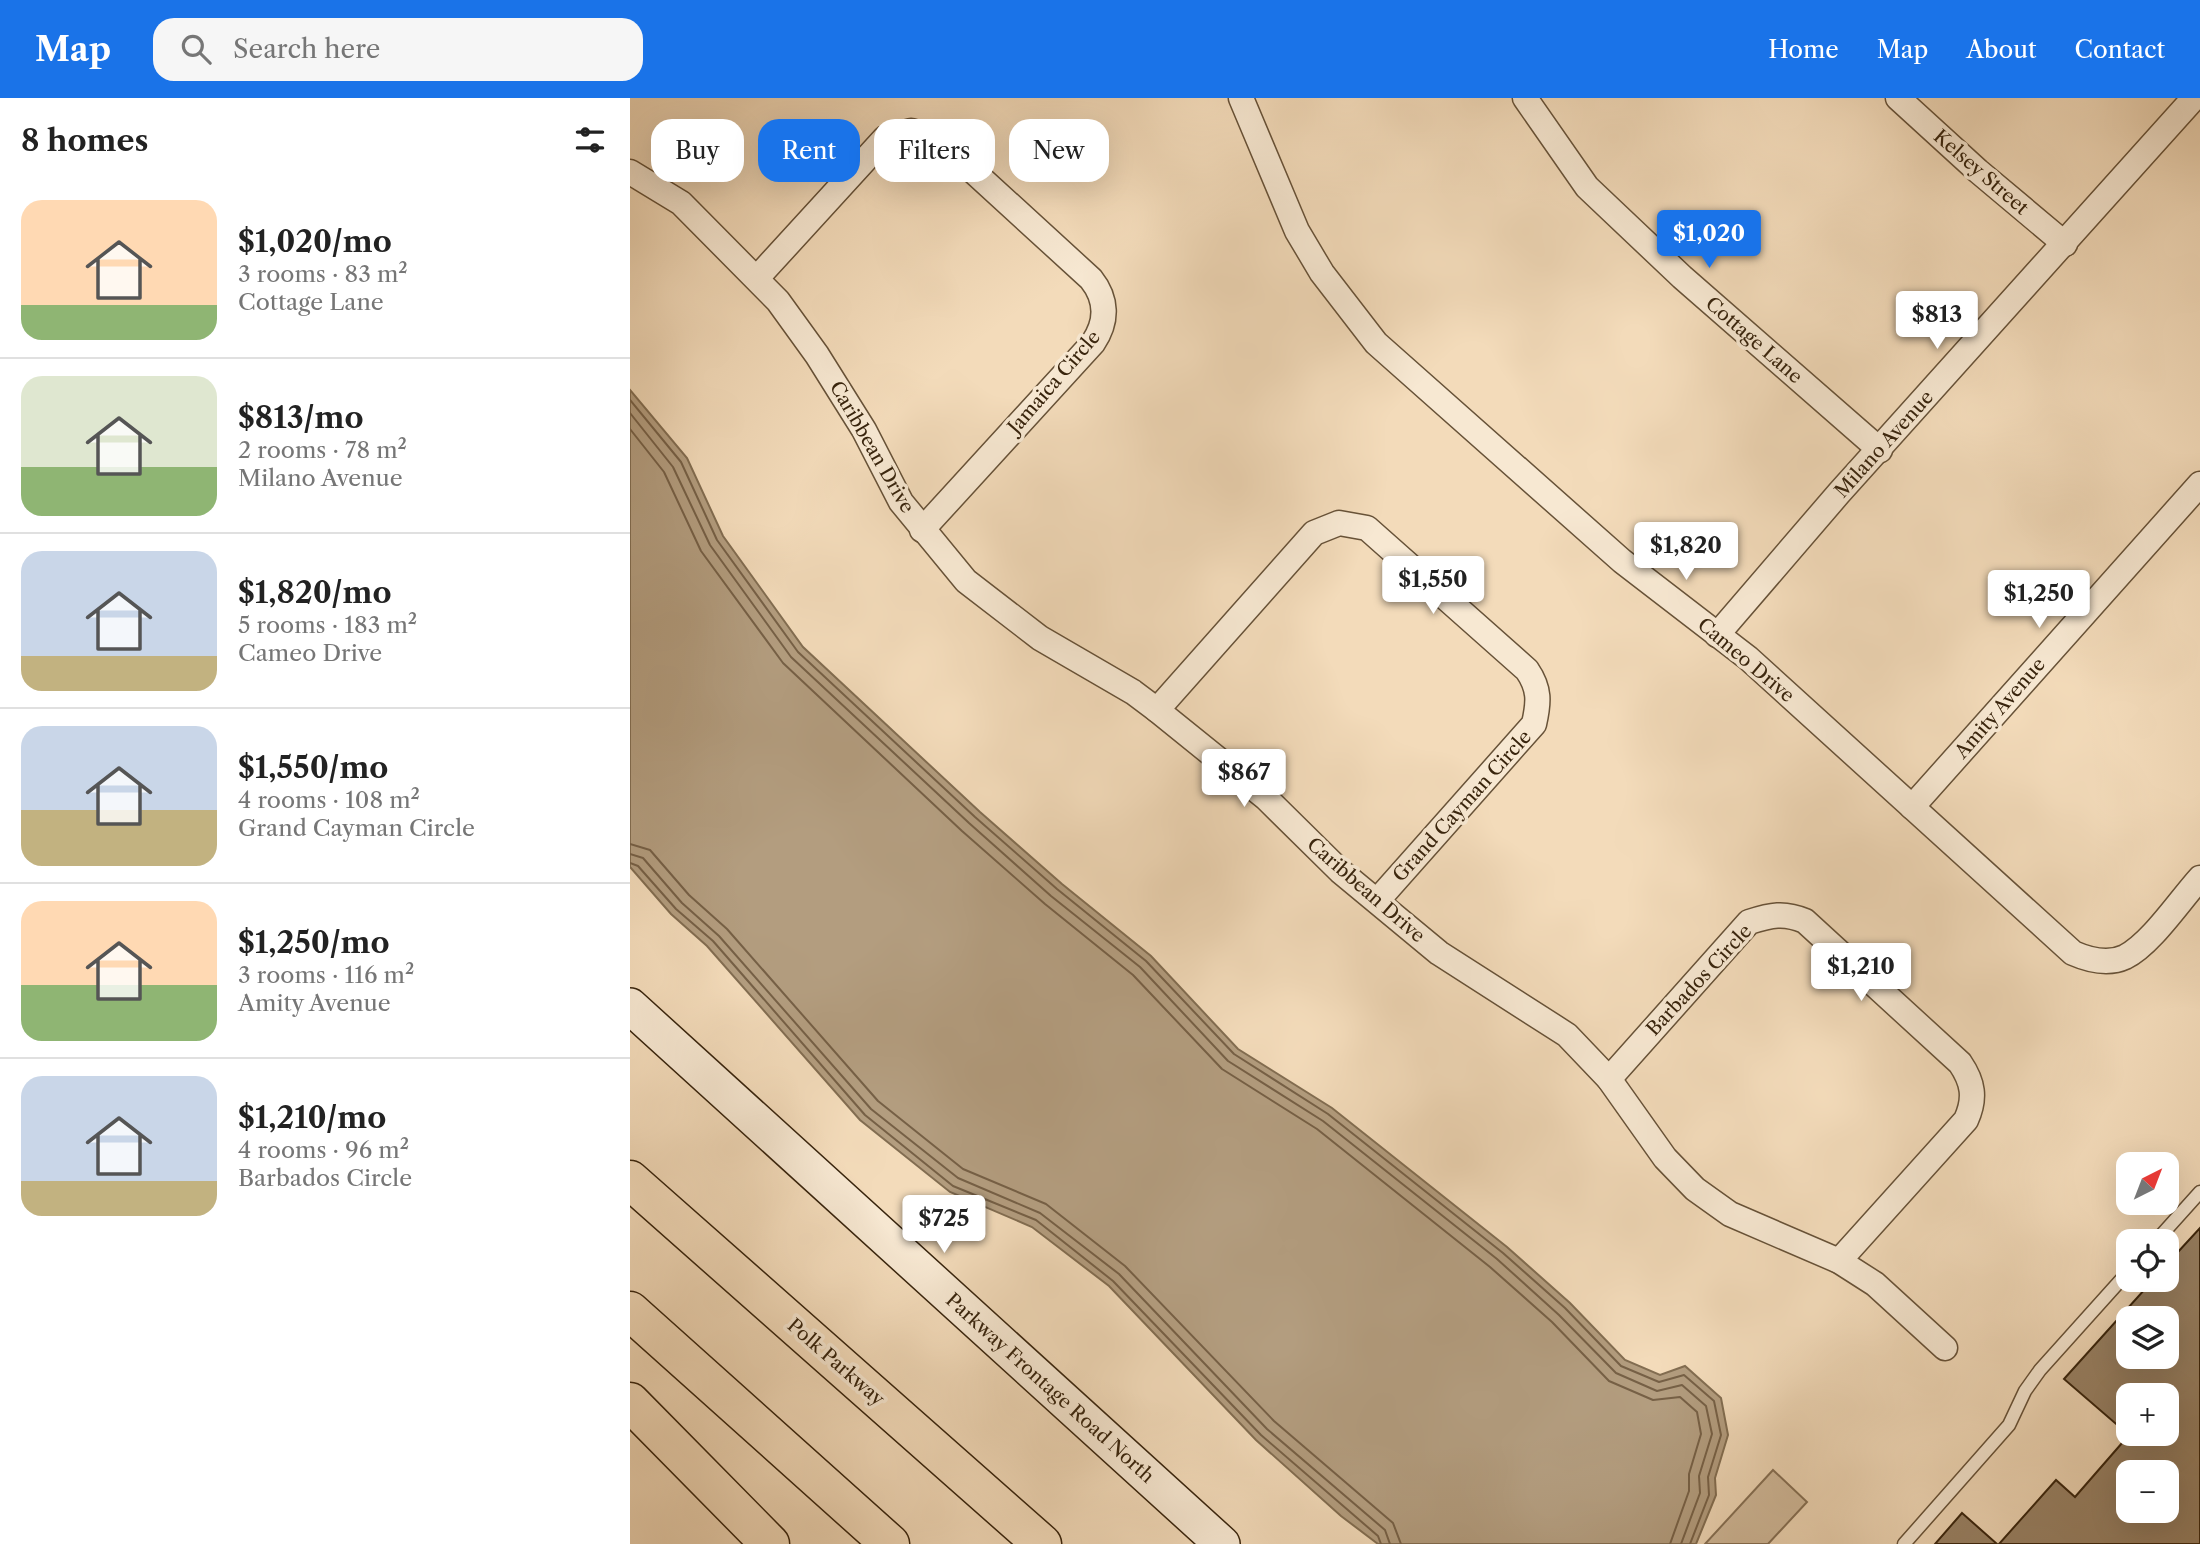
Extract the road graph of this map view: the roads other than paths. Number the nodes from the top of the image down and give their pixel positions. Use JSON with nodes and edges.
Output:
{"nodes":[{"id":1,"x":1241,"y":98,"type":"edge"},
{"id":2,"x":1525,"y":98,"type":"edge"},
{"id":3,"x":1898,"y":98,"type":"edge"},
{"id":4,"x":2194,"y":98,"type":"edge"},
{"id":5,"x":630,"y":172,"type":"edge"},
{"id":6,"x":2065,"y":244,"type":"junction"},
{"id":7,"x":757,"y":278,"type":"junction"},
{"id":8,"x":1880,"y":450,"type":"junction"},
{"id":9,"x":2200,"y":484,"type":"edge"},
{"id":10,"x":922,"y":530,"type":"junction"},
{"id":11,"x":1717,"y":635,"type":"junction"},
{"id":12,"x":1157,"y":710,"type":"junction"},
{"id":13,"x":1912,"y":807,"type":"junction"},
{"id":14,"x":2200,"y":878,"type":"edge"},
{"id":15,"x":1377,"y":901,"type":"junction"},
{"id":16,"x":631,"y":1009,"type":"edge"},
{"id":17,"x":1609,"y":1079,"type":"junction"},
{"id":18,"x":634,"y":1184,"type":"edge"},
{"id":19,"x":2200,"y":1192,"type":"edge"},
{"id":20,"x":2167,"y":1229,"type":"edge"},
{"id":21,"x":1839,"y":1261,"type":"junction"},
{"id":22,"x":2116,"y":1285,"type":"edge"},
{"id":23,"x":630,"y":1311,"type":"edge"},
{"id":24,"x":1945,"y":1348,"type":"dead end"},
{"id":25,"x":630,"y":1402,"type":"edge"},
{"id":26,"x":770,"y":1544,"type":"edge"},
{"id":27,"x":890,"y":1544,"type":"edge"},
{"id":28,"x":1042,"y":1544,"type":"edge"},
{"id":29,"x":1223,"y":1544,"type":"edge"},
{"id":30,"x":1903,"y":1544,"type":"edge"}],
"edges":[{"from":1,"to":11,"type":"street","name":"Cameo Drive"},
{"from":2,"to":8,"type":"street","name":"Cottage Lane"},
{"from":3,"to":6,"type":"street","name":"Kelsey Street"},
{"from":4,"to":6,"type":"street","name":"Milano Avenue"},
{"from":5,"to":7,"type":"street","name":"Caribbean Drive"},
{"from":6,"to":8,"type":"street","name":"Milano Avenue"},
{"from":7,"to":10,"type":"street","name":"Caribbean Drive"},
{"from":7,"to":10,"type":"street","name":"Jamaica Circle"},
{"from":8,"to":11,"type":"street","name":"Milano Avenue"},
{"from":9,"to":13,"type":"street","name":"Amity Avenue"},
{"from":10,"to":12,"type":"street","name":"Caribbean Drive"},
{"from":11,"to":13,"type":"street","name":"Cameo Drive"},
{"from":12,"to":15,"type":"street","name":"Caribbean Drive"},
{"from":12,"to":15,"type":"street","name":"Grand Cayman Circle"},
{"from":13,"to":14,"type":"street","name":"Cameo Drive"},
{"from":15,"to":17,"type":"street","name":"Caribbean Drive"},
{"from":16,"to":29,"type":"main road","name":"Parkway Frontage Road North"},
{"from":17,"to":21,"type":"street","name":"Caribbean Drive"},
{"from":17,"to":21,"type":"street","name":"Barbados Circle"},
{"from":18,"to":28,"type":"highway","name":"Polk Parkway"},
{"from":19,"to":20,"type":"lane"},
{"from":21,"to":24,"type":"street","name":"Caribbean Drive"},
{"from":22,"to":30,"type":"lane"},
{"from":23,"to":27,"type":"highway"},
{"from":25,"to":26,"type":"highway"}]}
